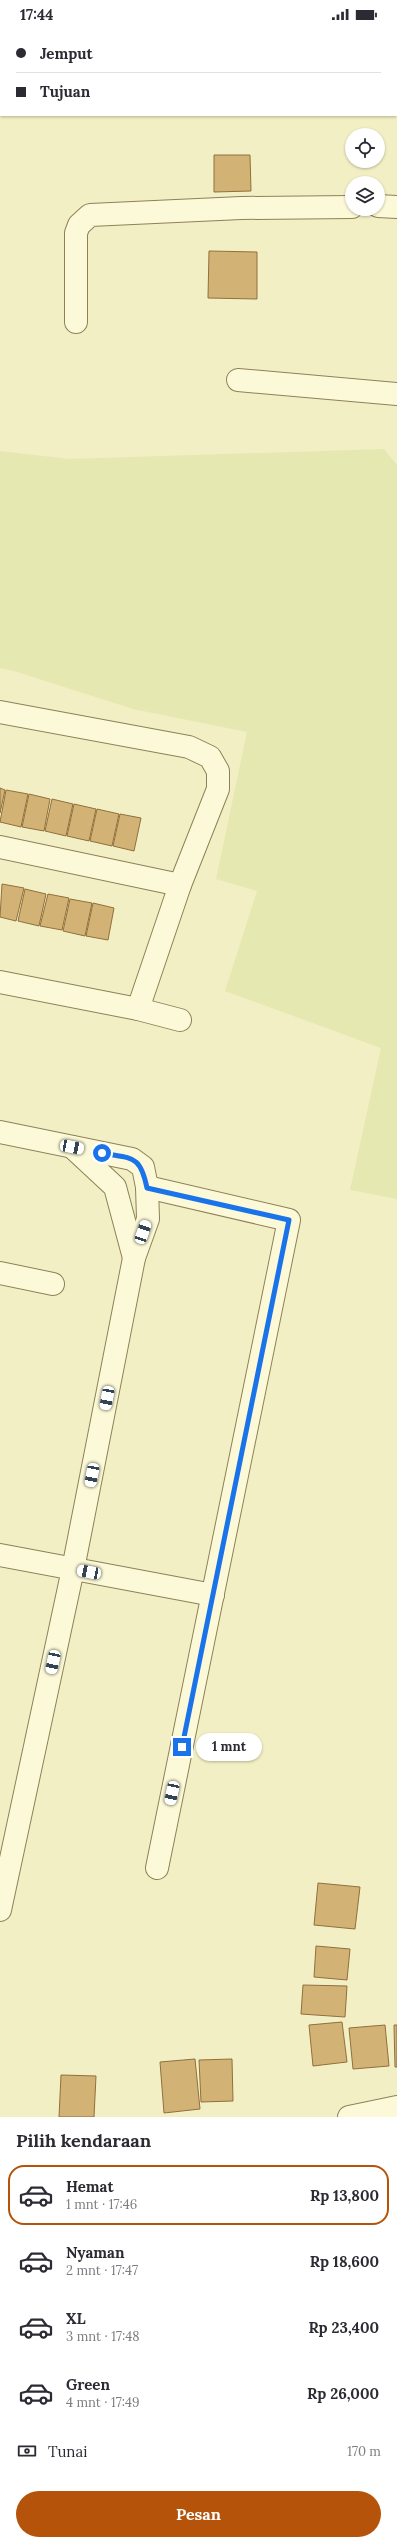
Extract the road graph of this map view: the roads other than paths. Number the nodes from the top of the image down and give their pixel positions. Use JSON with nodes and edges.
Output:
{"nodes":[{"id":1,"x":345,"y":206,"type":"edge"},
{"id":2,"x":385,"y":206,"type":"edge"},
{"id":3,"x":397,"y":207,"type":"edge"},
{"id":4,"x":76,"y":322,"type":"dead end"},
{"id":5,"x":238,"y":380,"type":"dead end"},
{"id":6,"x":397,"y":394,"type":"edge"},
{"id":7,"x":0,"y":712,"type":"edge"},
{"id":8,"x":0,"y":847,"type":"edge"},
{"id":9,"x":180,"y":885,"type":"junction"},
{"id":10,"x":0,"y":982,"type":"edge"},
{"id":11,"x":138,"y":1009,"type":"junction"},
{"id":12,"x":180,"y":1020,"type":"dead end"},
{"id":13,"x":0,"y":1132,"type":"edge"},
{"id":14,"x":72,"y":1147,"type":"junction"},
{"id":15,"x":147,"y":1188,"type":"junction"},
{"id":16,"x":134,"y":1258,"type":"junction"},
{"id":17,"x":0,"y":1273,"type":"edge"},
{"id":18,"x":53,"y":1284,"type":"dead end"},
{"id":19,"x":0,"y":1555,"type":"edge"},
{"id":20,"x":74,"y":1568,"type":"junction"},
{"id":21,"x":213,"y":1595,"type":"junction"},
{"id":22,"x":157,"y":1868,"type":"dead end"},
{"id":23,"x":0,"y":1910,"type":"edge"},
{"id":24,"x":397,"y":2107,"type":"edge"},
{"id":25,"x":349,"y":2117,"type":"edge"}],
"edges":[{"from":1,"to":4,"type":"street"},
{"from":2,"to":3,"type":"street"},
{"from":5,"to":6,"type":"street"},
{"from":7,"to":9,"type":"street"},
{"from":8,"to":9,"type":"street"},
{"from":9,"to":11,"type":"street"},
{"from":10,"to":11,"type":"street"},
{"from":11,"to":12,"type":"street"},
{"from":13,"to":14,"type":"street"},
{"from":14,"to":15,"type":"street"},
{"from":14,"to":16,"type":"street"},
{"from":15,"to":16,"type":"street"},
{"from":15,"to":21,"type":"street"},
{"from":16,"to":20,"type":"street"},
{"from":17,"to":18,"type":"street"},
{"from":19,"to":20,"type":"street"},
{"from":20,"to":21,"type":"street"},
{"from":20,"to":23,"type":"street"},
{"from":21,"to":22,"type":"street"},
{"from":24,"to":25,"type":"street"}]}
